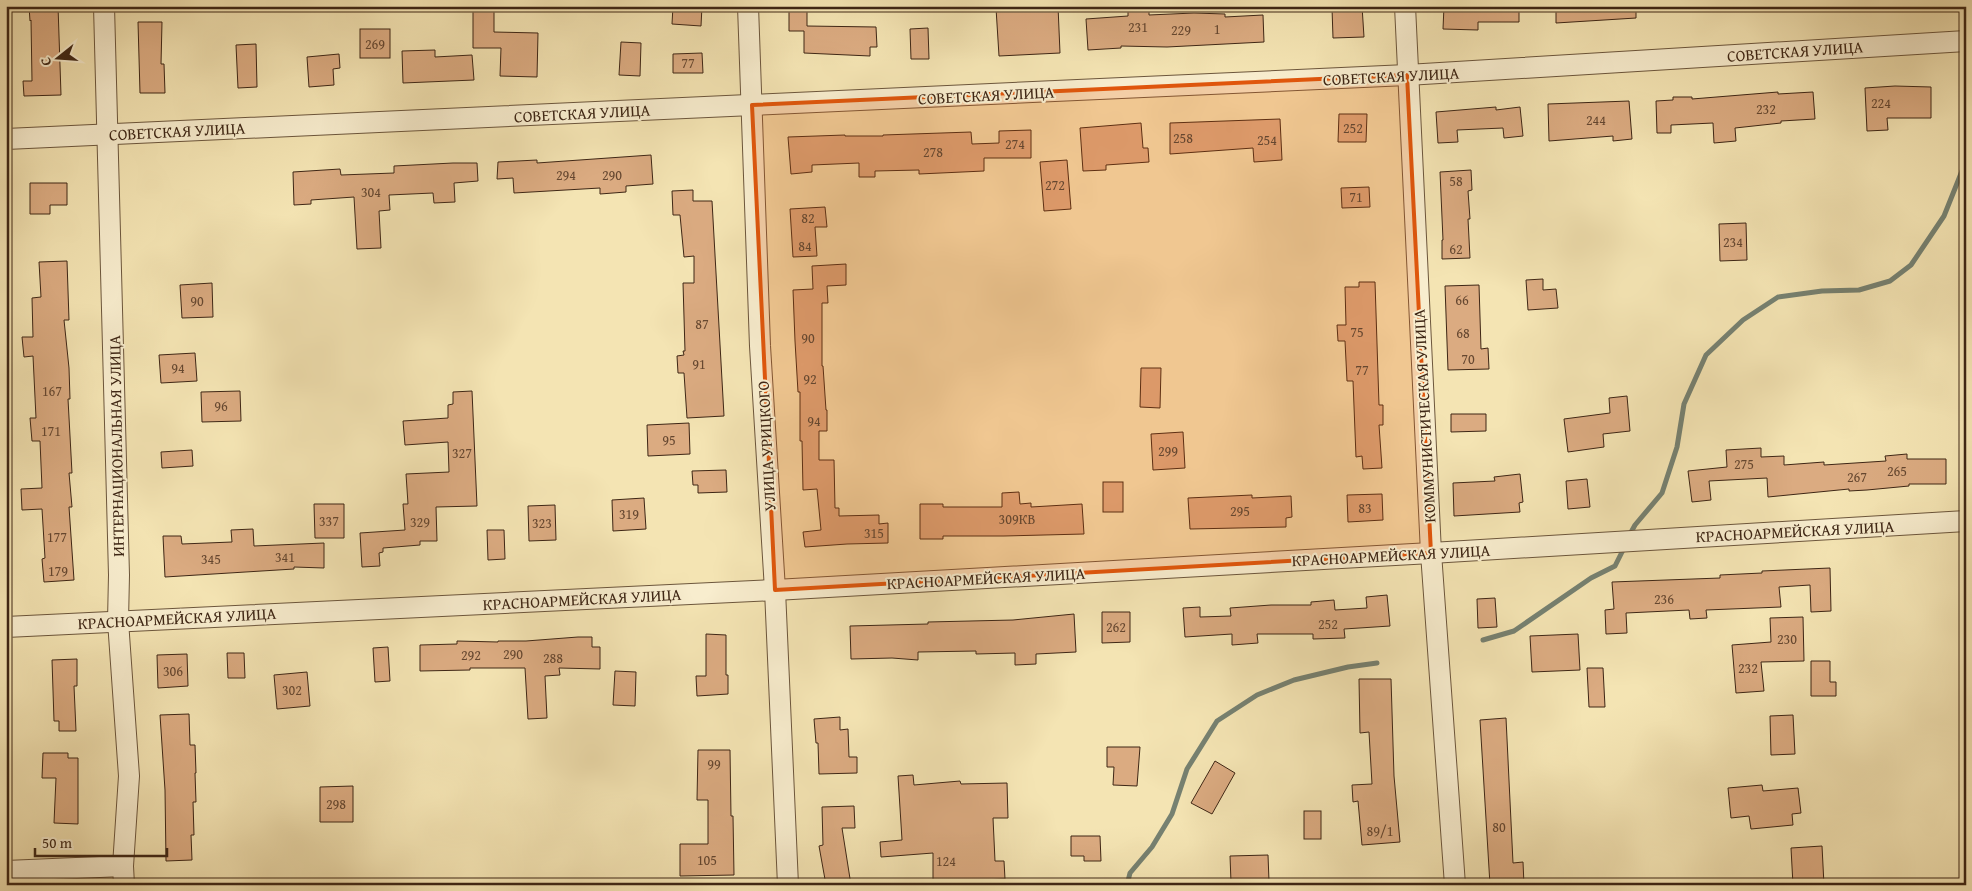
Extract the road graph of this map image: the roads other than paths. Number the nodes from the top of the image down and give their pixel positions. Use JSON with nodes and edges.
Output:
{"nodes":[{"id":1,"x":104,"y":6,"type":"edge"},
{"id":2,"x":748,"y":6,"type":"edge"},
{"id":3,"x":1405,"y":6,"type":"edge"},
{"id":4,"x":1966,"y":41,"type":"edge"},
{"id":5,"x":1407,"y":75,"type":"junction"},
{"id":6,"x":752,"y":105,"type":"junction"},
{"id":7,"x":108,"y":134,"type":"junction"},
{"id":8,"x":6,"y":138,"type":"edge"},
{"id":9,"x":1966,"y":521,"type":"edge"},
{"id":10,"x":1431,"y":553,"type":"junction"},
{"id":11,"x":775,"y":590,"type":"junction"},
{"id":12,"x":118,"y":621,"type":"junction"},
{"id":13,"x":6,"y":627,"type":"edge"},
{"id":14,"x":6,"y":871,"type":"edge"},
{"id":15,"x":124,"y":876,"type":"edge"},
{"id":16,"x":788,"y":885,"type":"edge"},
{"id":17,"x":1455,"y":885,"type":"edge"}],
"edges":[{"from":1,"to":7,"type":"street","name":"ИНТЕРНАЦИОНАЛЬНАЯ УЛИЦА"},
{"from":2,"to":6,"type":"street","name":"УЛИЦА УРИЦКОГО"},
{"from":3,"to":5,"type":"street","name":"КОММУНИСТИЧЕСКАЯ УЛИЦА"},
{"from":4,"to":5,"type":"street","name":"СОВЕТСКАЯ УЛИЦА"},
{"from":5,"to":6,"type":"street","name":"СОВЕТСКАЯ УЛИЦА"},
{"from":5,"to":10,"type":"street","name":"КОММУНИСТИЧЕСКАЯ УЛИЦА"},
{"from":6,"to":7,"type":"street","name":"СОВЕТСКАЯ УЛИЦА"},
{"from":6,"to":11,"type":"street","name":"УЛИЦА УРИЦКОГО"},
{"from":7,"to":8,"type":"street","name":"СОВЕТСКАЯ УЛИЦА"},
{"from":7,"to":12,"type":"street","name":"ИНТЕРНАЦИОНАЛЬНАЯ УЛИЦА"},
{"from":9,"to":10,"type":"street","name":"КРАСНОАРМЕЙСКАЯ УЛИЦА"},
{"from":10,"to":11,"type":"street","name":"КРАСНОАРМЕЙСКАЯ УЛИЦА"},
{"from":10,"to":17,"type":"street","name":"КОММУНИСТИЧЕСКАЯ УЛИЦА"},
{"from":11,"to":12,"type":"street","name":"КРАСНОАРМЕЙСКАЯ УЛИЦА"},
{"from":11,"to":16,"type":"street","name":"УЛИЦА УРИЦКОГО"},
{"from":12,"to":13,"type":"street","name":"КРАСНОАРМЕЙСКАЯ УЛИЦА"},
{"from":12,"to":15,"type":"street","name":"ИНТЕРНАЦИОНАЛЬНАЯ УЛИЦА"},
{"from":14,"to":15,"type":"street"}]}
